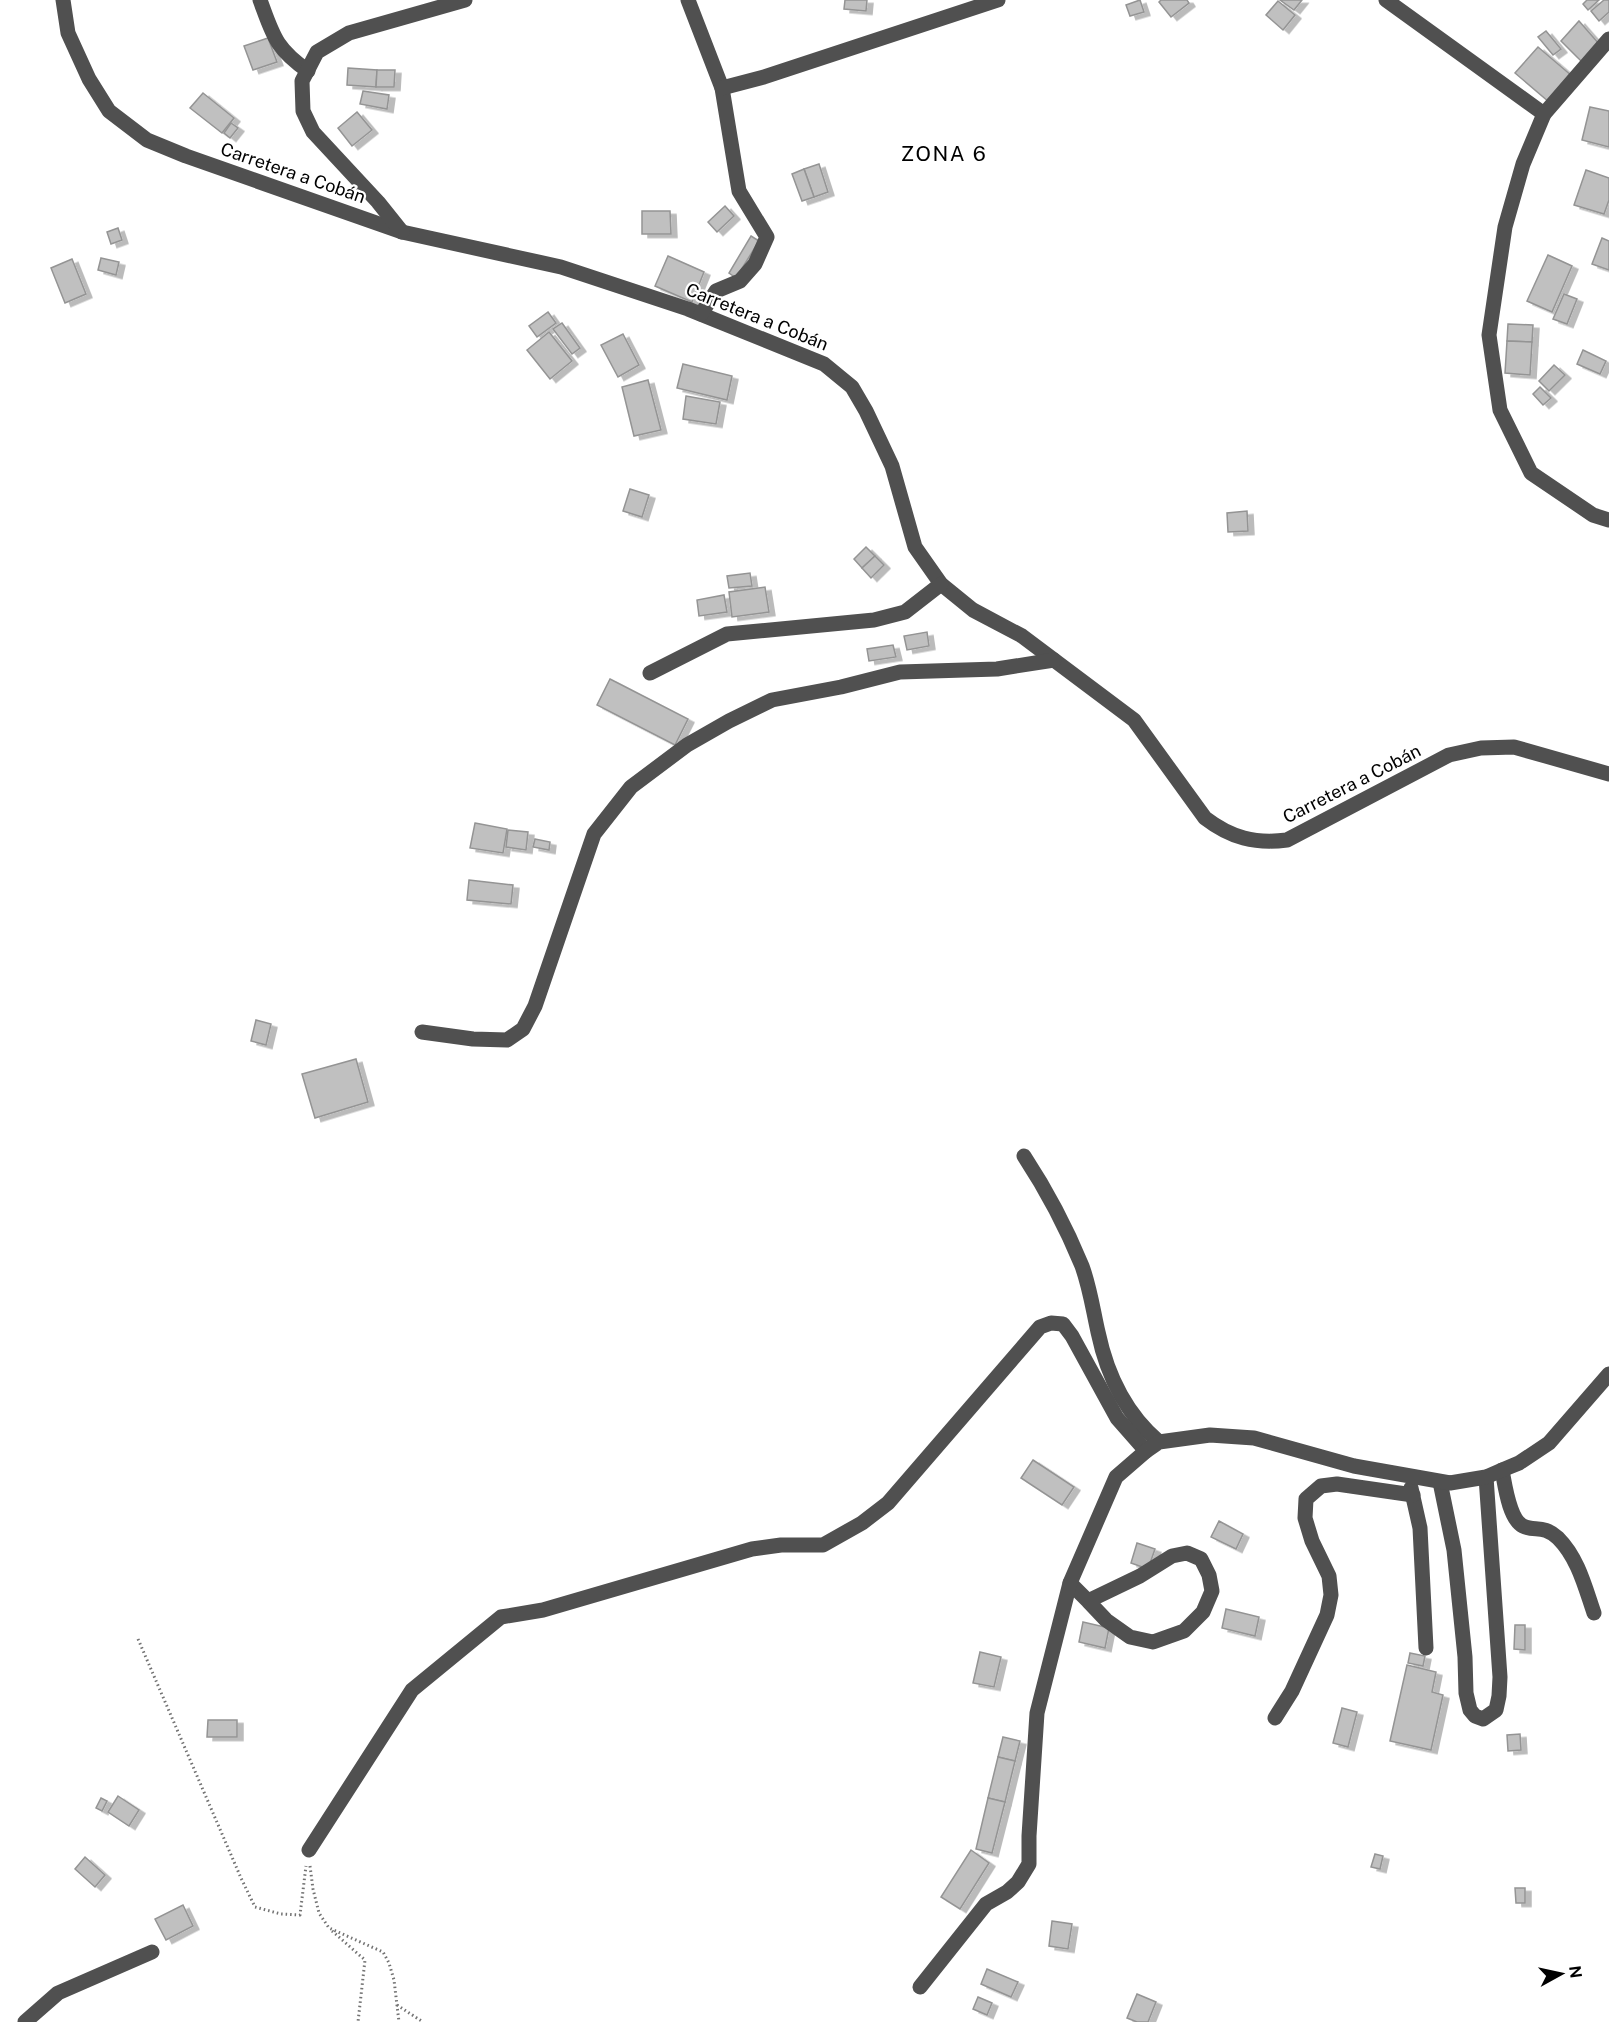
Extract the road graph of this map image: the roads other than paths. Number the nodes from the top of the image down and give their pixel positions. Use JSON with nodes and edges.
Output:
{"nodes":[{"id":1,"x":63,"y":0,"type":"edge"},
{"id":2,"x":260,"y":0,"type":"edge"},
{"id":3,"x":465,"y":0,"type":"edge"},
{"id":4,"x":688,"y":0,"type":"edge"},
{"id":5,"x":998,"y":0,"type":"edge"},
{"id":6,"x":1386,"y":0,"type":"edge"},
{"id":7,"x":408,"y":8,"type":"edge"},
{"id":8,"x":1609,"y":39,"type":"edge"},
{"id":9,"x":308,"y":71,"type":"junction"},
{"id":10,"x":722,"y":87,"type":"junction"},
{"id":11,"x":1544,"y":114,"type":"junction"},
{"id":12,"x":402,"y":232,"type":"junction"},
{"id":13,"x":701,"y":314,"type":"junction"},
{"id":14,"x":1609,"y":520,"type":"edge"},
{"id":15,"x":941,"y":584,"type":"junction"},
{"id":16,"x":1054,"y":660,"type":"junction"},
{"id":17,"x":650,"y":673,"type":"dead end"},
{"id":18,"x":1609,"y":774,"type":"edge"},
{"id":19,"x":422,"y":1032,"type":"dead end"},
{"id":20,"x":1024,"y":1156,"type":"dead end"},
{"id":21,"x":1609,"y":1374,"type":"edge"},
{"id":22,"x":1153,"y":1446,"type":"junction"},
{"id":23,"x":1502,"y":1470,"type":"junction"},
{"id":24,"x":1409,"y":1476,"type":"junction"},
{"id":25,"x":1486,"y":1477,"type":"junction"},
{"id":26,"x":1440,"y":1482,"type":"junction"},
{"id":27,"x":1413,"y":1495,"type":"junction"},
{"id":28,"x":1071,"y":1583,"type":"junction"},
{"id":29,"x":1088,"y":1601,"type":"junction"},
{"id":30,"x":1594,"y":1613,"type":"dead end"},
{"id":31,"x":1426,"y":1648,"type":"dead end"},
{"id":32,"x":1275,"y":1718,"type":"dead end"},
{"id":33,"x":309,"y":1850,"type":"road end"},
{"id":34,"x":152,"y":1952,"type":"dead end"},
{"id":35,"x":920,"y":1987,"type":"dead end"},
{"id":36,"x":26,"y":2022,"type":"edge"}],
"edges":[{"from":1,"to":12,"type":"street","name":"Carretera a Cobán"},
{"from":2,"to":9,"type":"street"},
{"from":3,"to":7,"type":"street"},
{"from":4,"to":10,"type":"street"},
{"from":5,"to":10,"type":"street"},
{"from":6,"to":11,"type":"street"},
{"from":7,"to":9,"type":"street"},
{"from":8,"to":11,"type":"street"},
{"from":9,"to":12,"type":"street"},
{"from":10,"to":13,"type":"street"},
{"from":11,"to":14,"type":"street"},
{"from":12,"to":13,"type":"street","name":"Carretera a Cobán"},
{"from":13,"to":15,"type":"street","name":"Carretera a Cobán"},
{"from":15,"to":16,"type":"street","name":"Carretera a Cobán"},
{"from":15,"to":17,"type":"street"},
{"from":16,"to":18,"type":"street","name":"Carretera a Cobán"},
{"from":16,"to":19,"type":"street"},
{"from":20,"to":22,"type":"street"},
{"from":21,"to":23,"type":"street"},
{"from":22,"to":24,"type":"street"},
{"from":22,"to":28,"type":"street"},
{"from":22,"to":33,"type":"street"},
{"from":23,"to":25,"type":"street"},
{"from":23,"to":30,"type":"street"},
{"from":24,"to":26,"type":"street"},
{"from":24,"to":27,"type":"street"},
{"from":25,"to":26,"type":"street"},
{"from":25,"to":26,"type":"street"},
{"from":27,"to":31,"type":"street"},
{"from":27,"to":32,"type":"street"},
{"from":28,"to":29,"type":"street"},
{"from":28,"to":35,"type":"street"},
{"from":29,"to":29,"type":"street"},
{"from":34,"to":36,"type":"street"}]}
